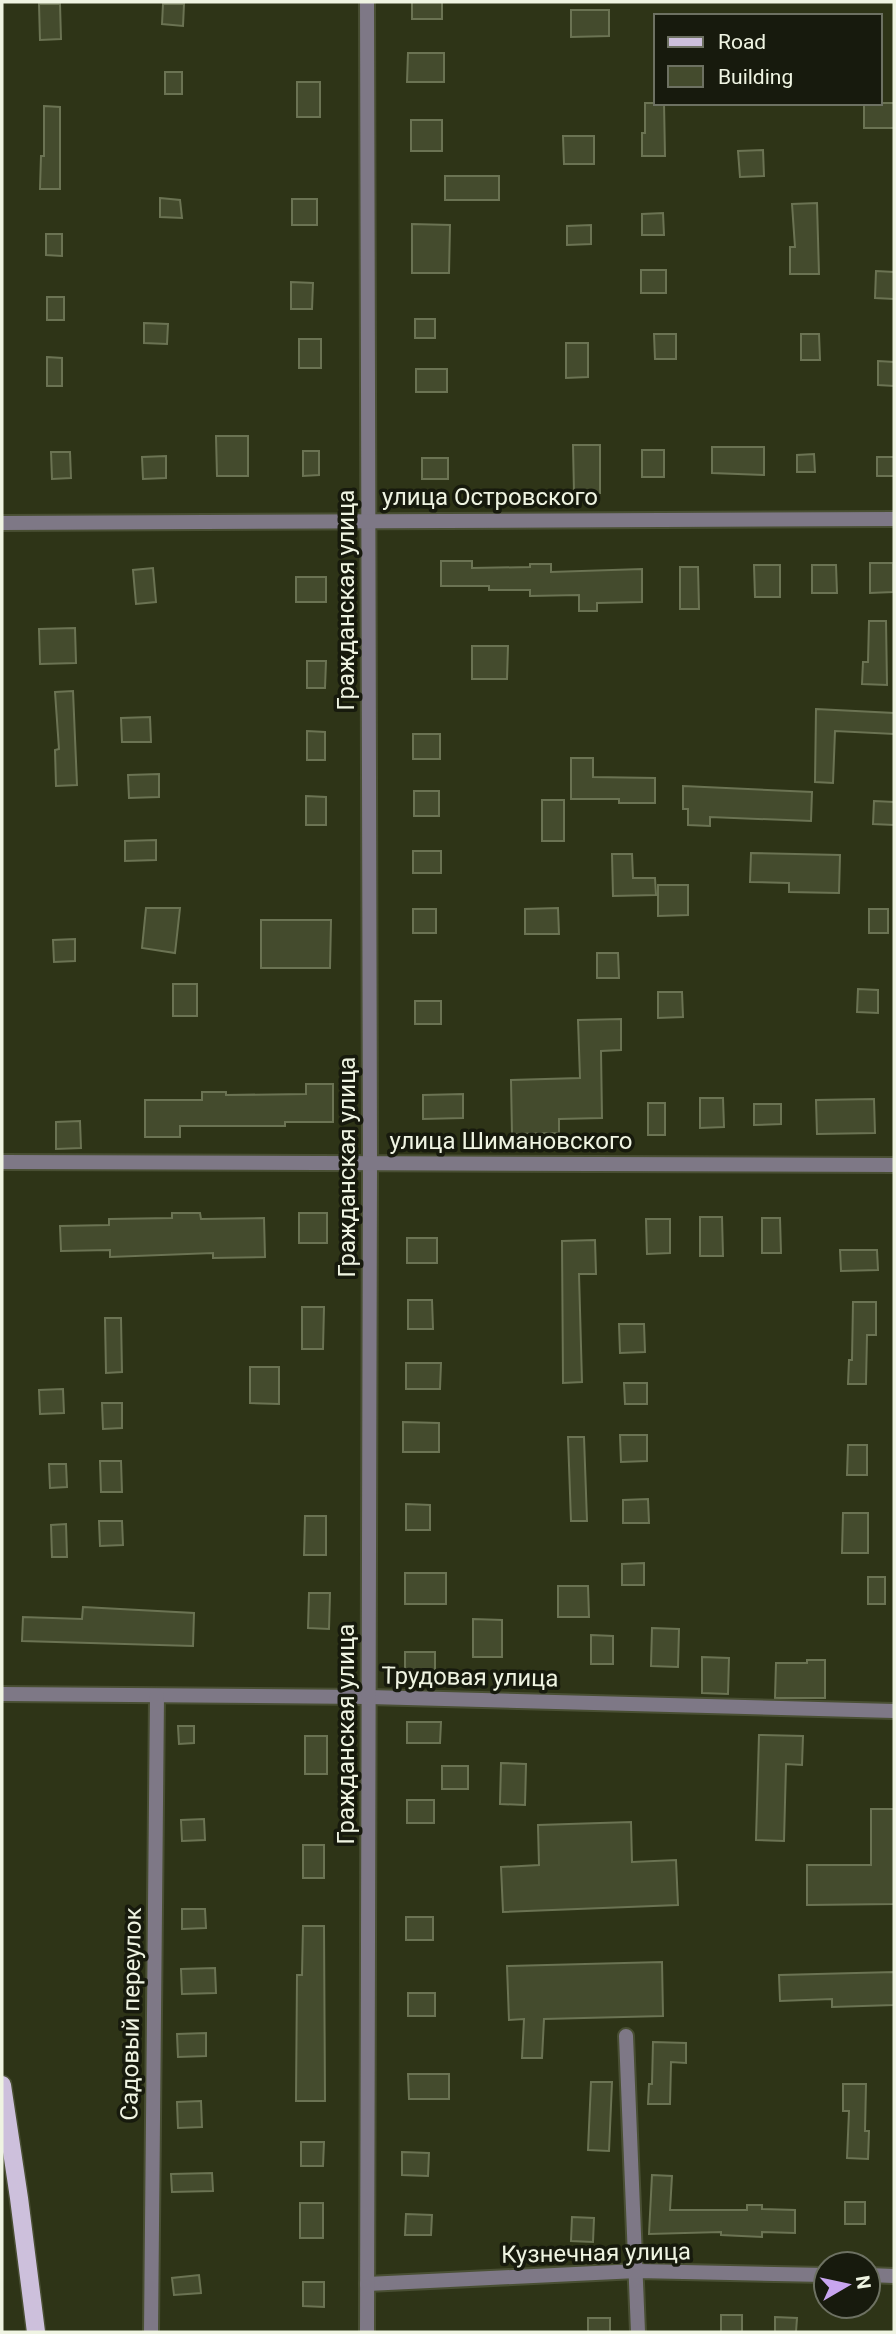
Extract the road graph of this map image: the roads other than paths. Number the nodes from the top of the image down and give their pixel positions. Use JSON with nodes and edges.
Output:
{"nodes":[{"id":1,"x":366,"y":2,"type":"edge"},
{"id":2,"x":894,"y":519,"type":"edge"},
{"id":3,"x":368,"y":521,"type":"junction"},
{"id":4,"x":2,"y":523,"type":"edge"},
{"id":5,"x":2,"y":1162,"type":"edge"},
{"id":6,"x":370,"y":1163,"type":"junction"},
{"id":7,"x":894,"y":1165,"type":"edge"},
{"id":8,"x":2,"y":1694,"type":"edge"},
{"id":9,"x":157,"y":1696,"type":"junction"},
{"id":10,"x":369,"y":1698,"type":"junction"},
{"id":11,"x":894,"y":1711,"type":"edge"},
{"id":12,"x":626,"y":2036,"type":"dead end"},
{"id":13,"x":2,"y":2085,"type":"edge"},
{"id":14,"x":637,"y":2271,"type":"junction"},
{"id":15,"x":812,"y":2275,"type":"edge"},
{"id":16,"x":367,"y":2284,"type":"junction"},
{"id":17,"x":36,"y":2332,"type":"edge"},
{"id":18,"x":151,"y":2332,"type":"edge"},
{"id":19,"x":367,"y":2332,"type":"edge"},
{"id":20,"x":638,"y":2332,"type":"edge"}],
"edges":[{"from":1,"to":3,"type":"street","name":"Гражданская улица"},
{"from":2,"to":3,"type":"street","name":"улица Островского"},
{"from":3,"to":4,"type":"street","name":"улица Островского"},
{"from":3,"to":6,"type":"street","name":"Гражданская улица"},
{"from":5,"to":6,"type":"street","name":"улица Шимановского"},
{"from":6,"to":7,"type":"street","name":"улица Шимановского"},
{"from":6,"to":10,"type":"street","name":"Гражданская улица"},
{"from":8,"to":9,"type":"street","name":"Трудовая улица"},
{"from":9,"to":10,"type":"street","name":"Трудовая улица"},
{"from":9,"to":18,"type":"street","name":"Садовый переулок"},
{"from":10,"to":11,"type":"street","name":"Трудовая улица"},
{"from":10,"to":16,"type":"street","name":"Гражданская улица"},
{"from":12,"to":14,"type":"street"},
{"from":13,"to":17,"type":"main road"},
{"from":14,"to":15,"type":"street","name":"Кузнечная улица"},
{"from":14,"to":16,"type":"street","name":"Кузнечная улица"},
{"from":14,"to":20,"type":"street"},
{"from":16,"to":19,"type":"street","name":"Гражданская улица"}]}
